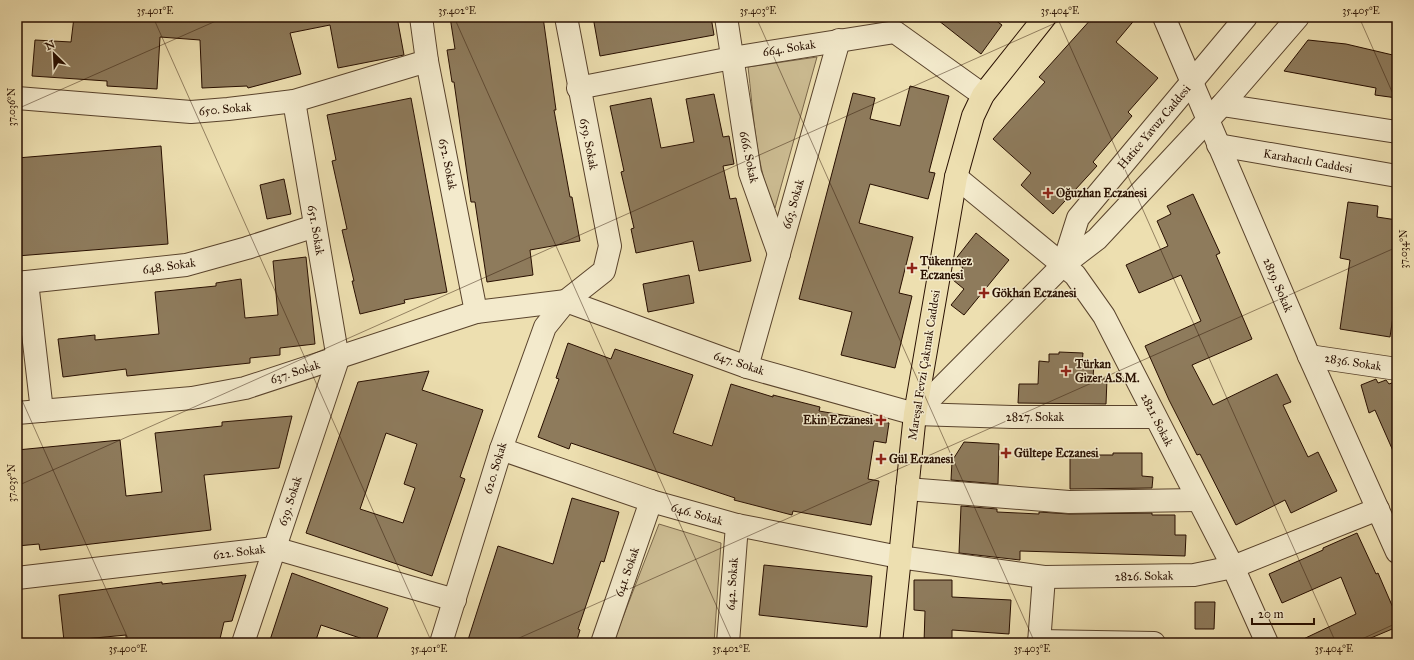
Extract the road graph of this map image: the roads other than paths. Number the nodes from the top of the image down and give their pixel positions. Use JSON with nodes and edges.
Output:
{"nodes":[{"id":1,"x":421,"y":17,"type":"edge"},
{"id":2,"x":566,"y":17,"type":"edge"},
{"id":3,"x":726,"y":17,"type":"edge"},
{"id":4,"x":1045,"y":17,"type":"edge"},
{"id":5,"x":1164,"y":17,"type":"edge"},
{"id":6,"x":1246,"y":17,"type":"edge"},
{"id":7,"x":1298,"y":17,"type":"edge"},
{"id":8,"x":893,"y":25,"type":"edge"},
{"id":9,"x":839,"y":40,"type":"junction"},
{"id":10,"x":732,"y":58,"type":"junction"},
{"id":11,"x":427,"y":61,"type":"junction"},
{"id":12,"x":1192,"y":82,"type":"junction"},
{"id":13,"x":578,"y":88,"type":"junction"},
{"id":14,"x":983,"y":95,"type":"junction"},
{"id":15,"x":17,"y":98,"type":"edge"},
{"id":16,"x":294,"y":101,"type":"junction"},
{"id":17,"x":1222,"y":105,"type":"junction"},
{"id":18,"x":1208,"y":120,"type":"junction"},
{"id":19,"x":1397,"y":132,"type":"edge"},
{"id":20,"x":1218,"y":146,"type":"junction"},
{"id":21,"x":1397,"y":176,"type":"edge"},
{"id":22,"x":956,"y":177,"type":"junction"},
{"id":23,"x":315,"y":226,"type":"junction"},
{"id":24,"x":780,"y":254,"type":"junction"},
{"id":25,"x":1063,"y":265,"type":"junction"},
{"id":26,"x":604,"y":271,"type":"joint"},
{"id":27,"x":22,"y":282,"type":"edge"},
{"id":28,"x":566,"y":301,"type":"junction"},
{"id":29,"x":476,"y":312,"type":"junction"},
{"id":30,"x":1308,"y":356,"type":"junction"},
{"id":31,"x":338,"y":359,"type":"junction"},
{"id":32,"x":747,"y":367,"type":"junction"},
{"id":33,"x":1397,"y":369,"type":"edge"},
{"id":34,"x":42,"y":411,"type":"junction"},
{"id":35,"x":17,"y":413,"type":"edge"},
{"id":36,"x":915,"y":414,"type":"junction"},
{"id":37,"x":1155,"y":417,"type":"junction"},
{"id":38,"x":501,"y":449,"type":"junction"},
{"id":39,"x":906,"y":489,"type":"junction"},
{"id":40,"x":1198,"y":500,"type":"junction"},
{"id":41,"x":651,"y":501,"type":"junction"},
{"id":42,"x":1378,"y":509,"type":"junction"},
{"id":43,"x":737,"y":525,"type":"junction"},
{"id":44,"x":274,"y":548,"type":"junction"},
{"id":45,"x":1397,"y":552,"type":"edge"},
{"id":46,"x":899,"y":557,"type":"junction"},
{"id":47,"x":1233,"y":567,"type":"junction"},
{"id":48,"x":1044,"y":577,"type":"junction"},
{"id":49,"x":17,"y":578,"type":"edge"},
{"id":50,"x":455,"y":600,"type":"junction"},
{"id":51,"x":1039,"y":642,"type":"edge"},
{"id":52,"x":243,"y":643,"type":"edge"},
{"id":53,"x":441,"y":643,"type":"edge"},
{"id":54,"x":602,"y":643,"type":"edge"},
{"id":55,"x":728,"y":643,"type":"edge"},
{"id":56,"x":891,"y":643,"type":"edge"},
{"id":57,"x":1154,"y":643,"type":"edge"},
{"id":58,"x":1267,"y":643,"type":"edge"}],
"edges":[{"from":1,"to":11,"type":"street","name":"652. Sokak"},
{"from":2,"to":13,"type":"street","name":"659. Sokak"},
{"from":3,"to":10,"type":"street","name":"666. Sokak"},
{"from":4,"to":14,"type":"main road","name":"Mareşal Fevzi Çakmak Caddesi"},
{"from":5,"to":12,"type":"street","name":"2819. Sokak"},
{"from":6,"to":12,"type":"street","name":"Hatice Yavuz Caddesi"},
{"from":7,"to":17,"type":"street"},
{"from":8,"to":9,"type":"street","name":"664. Sokak"},
{"from":8,"to":14,"type":"street","name":"664. Sokak"},
{"from":9,"to":10,"type":"street","name":"664. Sokak"},
{"from":9,"to":24,"type":"street","name":"663. Sokak"},
{"from":10,"to":13,"type":"street","name":"664. Sokak"},
{"from":10,"to":24,"type":"street","name":"666. Sokak"},
{"from":11,"to":16,"type":"street","name":"650. Sokak"},
{"from":11,"to":29,"type":"street","name":"652. Sokak"},
{"from":12,"to":18,"type":"street","name":"2819. Sokak"},
{"from":12,"to":25,"type":"street","name":"Hatice Yavuz Caddesi"},
{"from":13,"to":26,"type":"street","name":"659. Sokak"},
{"from":14,"to":22,"type":"main road","name":"Mareşal Fevzi Çakmak Caddesi"},
{"from":15,"to":16,"type":"street","name":"650. Sokak"},
{"from":16,"to":23,"type":"street","name":"651. Sokak"},
{"from":17,"to":18,"type":"street"},
{"from":17,"to":19,"type":"street"},
{"from":18,"to":20,"type":"street","name":"2819. Sokak"},
{"from":18,"to":25,"type":"street"},
{"from":20,"to":21,"type":"street","name":"Karahacılı Caddesi"},
{"from":20,"to":30,"type":"street","name":"2819. Sokak"},
{"from":22,"to":25,"type":"street","name":"2821. Sokak"},
{"from":22,"to":36,"type":"main road","name":"Mareşal Fevzi Çakmak Caddesi"},
{"from":23,"to":27,"type":"street","name":"648. Sokak"},
{"from":23,"to":31,"type":"street","name":"651. Sokak"},
{"from":24,"to":32,"type":"street","name":"663. Sokak"},
{"from":25,"to":36,"type":"street"},
{"from":25,"to":37,"type":"street","name":"2821. Sokak"},
{"from":26,"to":28,"type":"street","name":"620. Sokak"},
{"from":27,"to":34,"type":"street"},
{"from":28,"to":29,"type":"street","name":"637. Sokak"},
{"from":28,"to":32,"type":"street","name":"647. Sokak"},
{"from":28,"to":38,"type":"street","name":"620. Sokak"},
{"from":29,"to":31,"type":"street","name":"637. Sokak"},
{"from":30,"to":33,"type":"street","name":"2836. Sokak"},
{"from":30,"to":42,"type":"street","name":"2819. Sokak"},
{"from":31,"to":34,"type":"street","name":"637. Sokak"},
{"from":31,"to":44,"type":"street","name":"639. Sokak"},
{"from":32,"to":36,"type":"street","name":"647. Sokak"},
{"from":34,"to":35,"type":"street","name":"637. Sokak"},
{"from":36,"to":37,"type":"street","name":"2827. Sokak"},
{"from":36,"to":39,"type":"main road","name":"Mareşal Fevzi Çakmak Caddesi"},
{"from":37,"to":40,"type":"street","name":"2821. Sokak"},
{"from":38,"to":41,"type":"street","name":"646. Sokak"},
{"from":38,"to":50,"type":"street","name":"620. Sokak"},
{"from":39,"to":40,"type":"street"},
{"from":39,"to":46,"type":"main road","name":"Mareşal Fevzi Çakmak Caddesi"},
{"from":40,"to":47,"type":"street","name":"2821. Sokak"},
{"from":41,"to":43,"type":"street","name":"646. Sokak"},
{"from":41,"to":54,"type":"street","name":"641. Sokak"},
{"from":42,"to":45,"type":"street","name":"2819. Sokak"},
{"from":42,"to":47,"type":"street","name":"2826. Sokak"},
{"from":43,"to":46,"type":"street","name":"646. Sokak"},
{"from":43,"to":55,"type":"street","name":"642. Sokak"},
{"from":44,"to":49,"type":"street","name":"622. Sokak"},
{"from":44,"to":50,"type":"street","name":"622. Sokak"},
{"from":44,"to":52,"type":"street","name":"639. Sokak"},
{"from":46,"to":48,"type":"street","name":"2826. Sokak"},
{"from":46,"to":56,"type":"main road","name":"Mareşal Fevzi Çakmak Caddesi"},
{"from":47,"to":48,"type":"street","name":"2826. Sokak"},
{"from":47,"to":58,"type":"street","name":"2821. Sokak"},
{"from":48,"to":51,"type":"street"},
{"from":50,"to":53,"type":"street","name":"620. Sokak"},
{"from":51,"to":57,"type":"street"}]}
